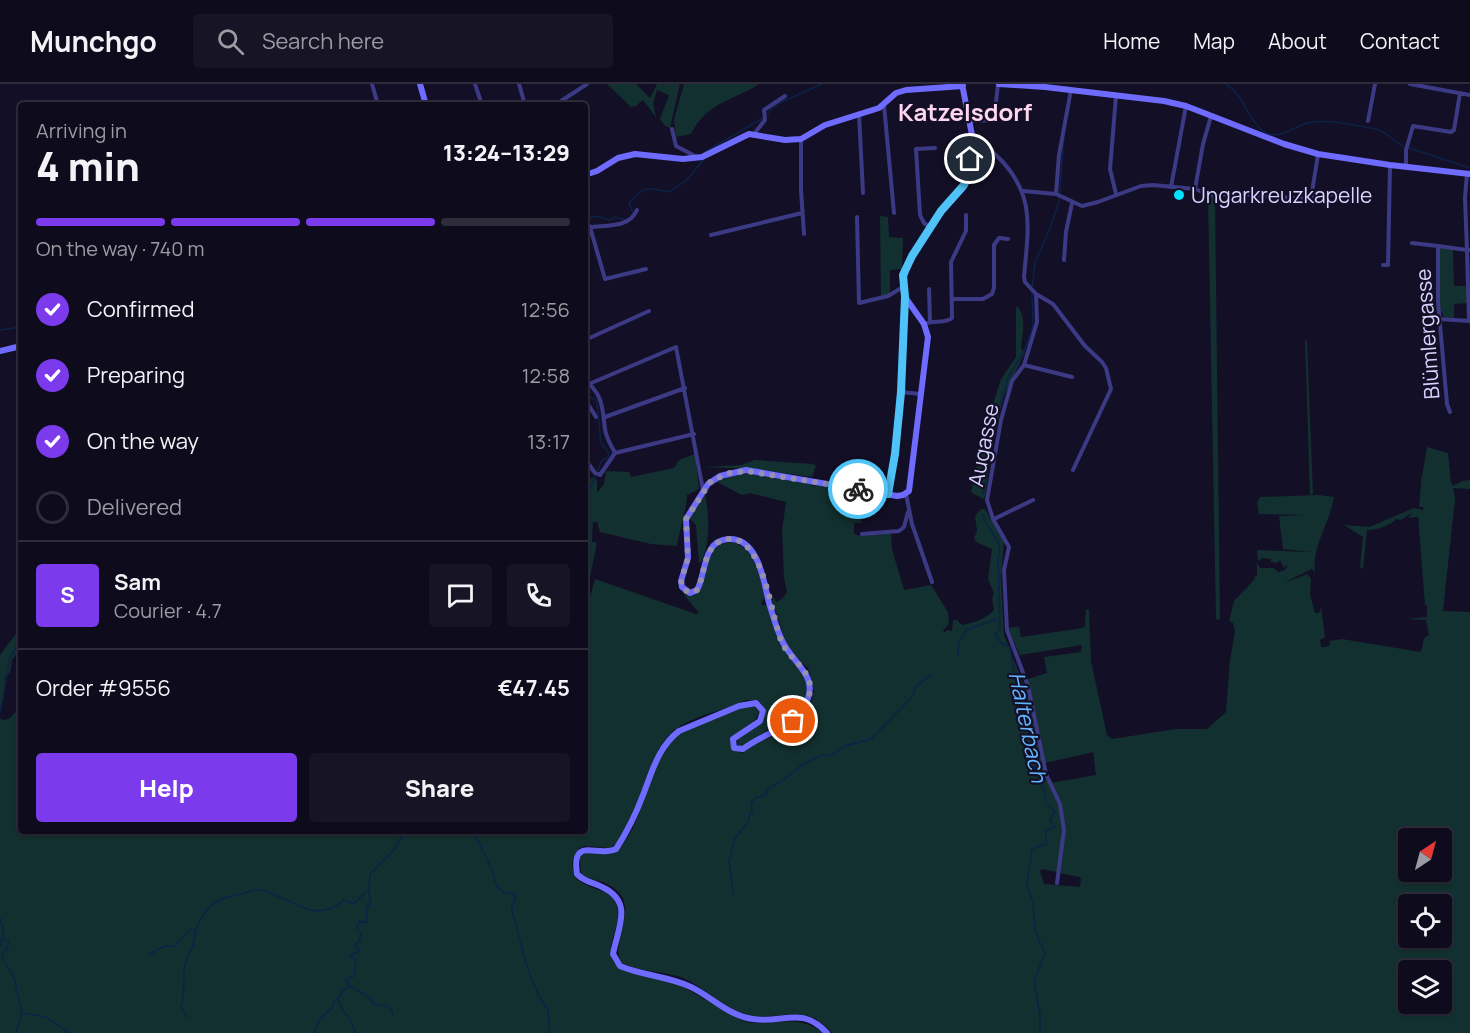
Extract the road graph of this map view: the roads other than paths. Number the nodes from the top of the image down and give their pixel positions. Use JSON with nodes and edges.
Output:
{"nodes":[{"id":1,"x":372,"y":84,"type":"edge"},
{"id":2,"x":420,"y":84,"type":"edge"},
{"id":3,"x":475,"y":84,"type":"edge"},
{"id":4,"x":519,"y":84,"type":"edge"},
{"id":5,"x":587,"y":84,"type":"edge"},
{"id":6,"x":998,"y":84,"type":"edge"},
{"id":7,"x":1375,"y":84,"type":"edge"},
{"id":8,"x":1410,"y":84,"type":"edge"},
{"id":9,"x":962,"y":85,"type":"edge"},
{"id":10,"x":1071,"y":90,"type":"junction"},
{"id":11,"x":1460,"y":93,"type":"junction"},
{"id":12,"x":1470,"y":95,"type":"edge"},
{"id":13,"x":785,"y":96,"type":"dead end"},
{"id":14,"x":1116,"y":96,"type":"junction"},
{"id":15,"x":377,"y":102,"type":"edge"},
{"id":16,"x":425,"y":102,"type":"edge"},
{"id":17,"x":481,"y":102,"type":"edge"},
{"id":18,"x":524,"y":102,"type":"edge"},
{"id":19,"x":560,"y":102,"type":"edge"},
{"id":20,"x":884,"y":105,"type":"junction"},
{"id":21,"x":1186,"y":106,"type":"junction"},
{"id":22,"x":859,"y":114,"type":"junction"},
{"id":23,"x":1211,"y":116,"type":"junction"},
{"id":24,"x":969,"y":121,"type":"junction"},
{"id":25,"x":1368,"y":121,"type":"dead end"},
{"id":26,"x":672,"y":129,"type":"dead end"},
{"id":27,"x":754,"y":134,"type":"junction"},
{"id":28,"x":801,"y":139,"type":"junction"},
{"id":29,"x":972,"y":140,"type":"junction"},
{"id":30,"x":935,"y":148,"type":"dead end"},
{"id":31,"x":1318,"y":154,"type":"junction"},
{"id":32,"x":704,"y":156,"type":"junction"},
{"id":33,"x":1390,"y":165,"type":"junction"},
{"id":34,"x":1406,"y":167,"type":"junction"},
{"id":35,"x":588,"y":174,"type":"edge"},
{"id":36,"x":1469,"y":174,"type":"edge"},
{"id":37,"x":1171,"y":187,"type":"junction"},
{"id":38,"x":1195,"y":189,"type":"junction"},
{"id":39,"x":1023,"y":191,"type":"junction"},
{"id":40,"x":862,"y":192,"type":"dead end"},
{"id":41,"x":1342,"y":192,"type":"dead end"},
{"id":42,"x":1116,"y":194,"type":"junction"},
{"id":43,"x":1058,"y":195,"type":"junction"},
{"id":44,"x":1311,"y":198,"type":"junction"},
{"id":45,"x":1072,"y":203,"type":"junction"},
{"id":46,"x":637,"y":210,"type":"dead end"},
{"id":47,"x":802,"y":213,"type":"junction"},
{"id":48,"x":894,"y":213,"type":"dead end"},
{"id":49,"x":966,"y":215,"type":"dead end"},
{"id":50,"x":857,"y":217,"type":"dead end"},
{"id":51,"x":1468,"y":220,"type":"edge"},
{"id":52,"x":588,"y":223,"type":"edge"},
{"id":53,"x":932,"y":228,"type":"junction"},
{"id":54,"x":804,"y":234,"type":"dead end"},
{"id":55,"x":711,"y":236,"type":"dead end"},
{"id":56,"x":1008,"y":238,"type":"dead end"},
{"id":57,"x":1412,"y":243,"type":"dead end"},
{"id":58,"x":1438,"y":246,"type":"junction"},
{"id":59,"x":1469,"y":250,"type":"edge"},
{"id":60,"x":1064,"y":260,"type":"dead end"},
{"id":61,"x":1383,"y":265,"type":"dead end"},
{"id":62,"x":646,"y":268,"type":"dead end"},
{"id":63,"x":903,"y":287,"type":"junction"},
{"id":64,"x":929,"y":290,"type":"dead end"},
{"id":65,"x":1036,"y":293,"type":"junction"},
{"id":66,"x":905,"y":297,"type":"junction"},
{"id":67,"x":953,"y":299,"type":"junction"},
{"id":68,"x":649,"y":311,"type":"dead end"},
{"id":69,"x":1439,"y":319,"type":"junction"},
{"id":70,"x":1470,"y":321,"type":"edge"},
{"id":71,"x":927,"y":323,"type":"junction"},
{"id":72,"x":588,"y":339,"type":"edge"},
{"id":73,"x":18,"y":347,"type":"edge"},
{"id":74,"x":0,"y":351,"type":"edge"},
{"id":75,"x":1024,"y":365,"type":"junction"},
{"id":76,"x":1072,"y":378,"type":"dead end"},
{"id":77,"x":590,"y":384,"type":"joint"},
{"id":78,"x":685,"y":388,"type":"junction"},
{"id":79,"x":901,"y":392,"type":"junction"},
{"id":80,"x":920,"y":394,"type":"junction"},
{"id":81,"x":588,"y":404,"type":"edge"},
{"id":82,"x":1450,"y":412,"type":"dead end"},
{"id":83,"x":596,"y":417,"type":"dead end"},
{"id":84,"x":605,"y":417,"type":"junction"},
{"id":85,"x":694,"y":434,"type":"junction"},
{"id":86,"x":615,"y":453,"type":"junction"},
{"id":87,"x":588,"y":463,"type":"edge"},
{"id":88,"x":1073,"y":470,"type":"dead end"},
{"id":89,"x":703,"y":490,"type":"junction"},
{"id":90,"x":888,"y":494,"type":"junction"},
{"id":91,"x":906,"y":494,"type":"junction"},
{"id":92,"x":1033,"y":500,"type":"dead end"},
{"id":93,"x":909,"y":512,"type":"junction"},
{"id":94,"x":993,"y":519,"type":"junction"},
{"id":95,"x":862,"y":534,"type":"dead end"},
{"id":96,"x":932,"y":582,"type":"dead end"},
{"id":97,"x":1057,"y":883,"type":"dead end"},
{"id":98,"x":827,"y":1033,"type":"edge"}],
"edges":[{"from":1,"to":15,"type":"street"},
{"from":2,"to":16,"type":"street"},
{"from":3,"to":17,"type":"street"},
{"from":4,"to":18,"type":"street"},
{"from":5,"to":19,"type":"street"},
{"from":6,"to":10,"type":"street"},
{"from":6,"to":24,"type":"street"},
{"from":7,"to":25,"type":"street"},
{"from":8,"to":11,"type":"street"},
{"from":9,"to":20,"type":"street"},
{"from":9,"to":24,"type":"street"},
{"from":10,"to":14,"type":"street"},
{"from":10,"to":43,"type":"street"},
{"from":11,"to":12,"type":"street"},
{"from":11,"to":34,"type":"street"},
{"from":13,"to":27,"type":"street"},
{"from":14,"to":21,"type":"street"},
{"from":14,"to":42,"type":"street"},
{"from":20,"to":22,"type":"street"},
{"from":20,"to":48,"type":"street"},
{"from":21,"to":23,"type":"street"},
{"from":21,"to":37,"type":"street"},
{"from":22,"to":28,"type":"street"},
{"from":22,"to":40,"type":"street"},
{"from":23,"to":31,"type":"street"},
{"from":23,"to":38,"type":"street"},
{"from":24,"to":29,"type":"street"},
{"from":26,"to":32,"type":"street"},
{"from":27,"to":28,"type":"street"},
{"from":27,"to":32,"type":"street"},
{"from":28,"to":47,"type":"street"},
{"from":29,"to":39,"type":"street"},
{"from":29,"to":53,"type":"street"},
{"from":30,"to":53,"type":"street"},
{"from":31,"to":33,"type":"street"},
{"from":31,"to":44,"type":"street"},
{"from":32,"to":35,"type":"street"},
{"from":33,"to":34,"type":"street"},
{"from":33,"to":61,"type":"street"},
{"from":34,"to":36,"type":"street"},
{"from":36,"to":51,"type":"street"},
{"from":37,"to":38,"type":"street"},
{"from":37,"to":42,"type":"street"},
{"from":38,"to":44,"type":"street"},
{"from":39,"to":43,"type":"street"},
{"from":39,"to":65,"type":"street"},
{"from":41,"to":44,"type":"street"},
{"from":42,"to":45,"type":"street"},
{"from":43,"to":45,"type":"street"},
{"from":45,"to":60,"type":"street"},
{"from":46,"to":52,"type":"street"},
{"from":47,"to":54,"type":"street"},
{"from":47,"to":55,"type":"street"},
{"from":49,"to":67,"type":"street"},
{"from":50,"to":63,"type":"street"},
{"from":51,"to":59,"type":"street"},
{"from":52,"to":62,"type":"street"},
{"from":53,"to":63,"type":"street"},
{"from":56,"to":67,"type":"street"},
{"from":57,"to":58,"type":"street"},
{"from":58,"to":59,"type":"street","name":"Blümlergasse"},
{"from":58,"to":69,"type":"street","name":"Blümlergasse"},
{"from":59,"to":70,"type":"street"},
{"from":63,"to":66,"type":"street"},
{"from":64,"to":71,"type":"street"},
{"from":65,"to":75,"type":"street","name":"Augasse"},
{"from":65,"to":88,"type":"street"},
{"from":66,"to":71,"type":"street"},
{"from":66,"to":79,"type":"street"},
{"from":67,"to":71,"type":"street"},
{"from":68,"to":72,"type":"street"},
{"from":69,"to":70,"type":"street"},
{"from":69,"to":82,"type":"street","name":"Blümlergasse"},
{"from":71,"to":80,"type":"street"},
{"from":73,"to":74,"type":"street"},
{"from":75,"to":76,"type":"street"},
{"from":75,"to":94,"type":"street","name":"Augasse"},
{"from":77,"to":78,"type":"street"},
{"from":77,"to":84,"type":"street"},
{"from":78,"to":84,"type":"street"},
{"from":78,"to":85,"type":"street"},
{"from":79,"to":80,"type":"street"},
{"from":79,"to":90,"type":"street"},
{"from":80,"to":91,"type":"street"},
{"from":81,"to":83,"type":"street"},
{"from":84,"to":86,"type":"street"},
{"from":85,"to":86,"type":"street"},
{"from":85,"to":89,"type":"street"},
{"from":86,"to":87,"type":"street"},
{"from":89,"to":90,"type":"street"},
{"from":89,"to":98,"type":"street"},
{"from":90,"to":91,"type":"street"},
{"from":91,"to":93,"type":"street"},
{"from":92,"to":94,"type":"street"},
{"from":93,"to":95,"type":"street"},
{"from":93,"to":96,"type":"street"},
{"from":94,"to":97,"type":"street","name":"Augasse"}]}
